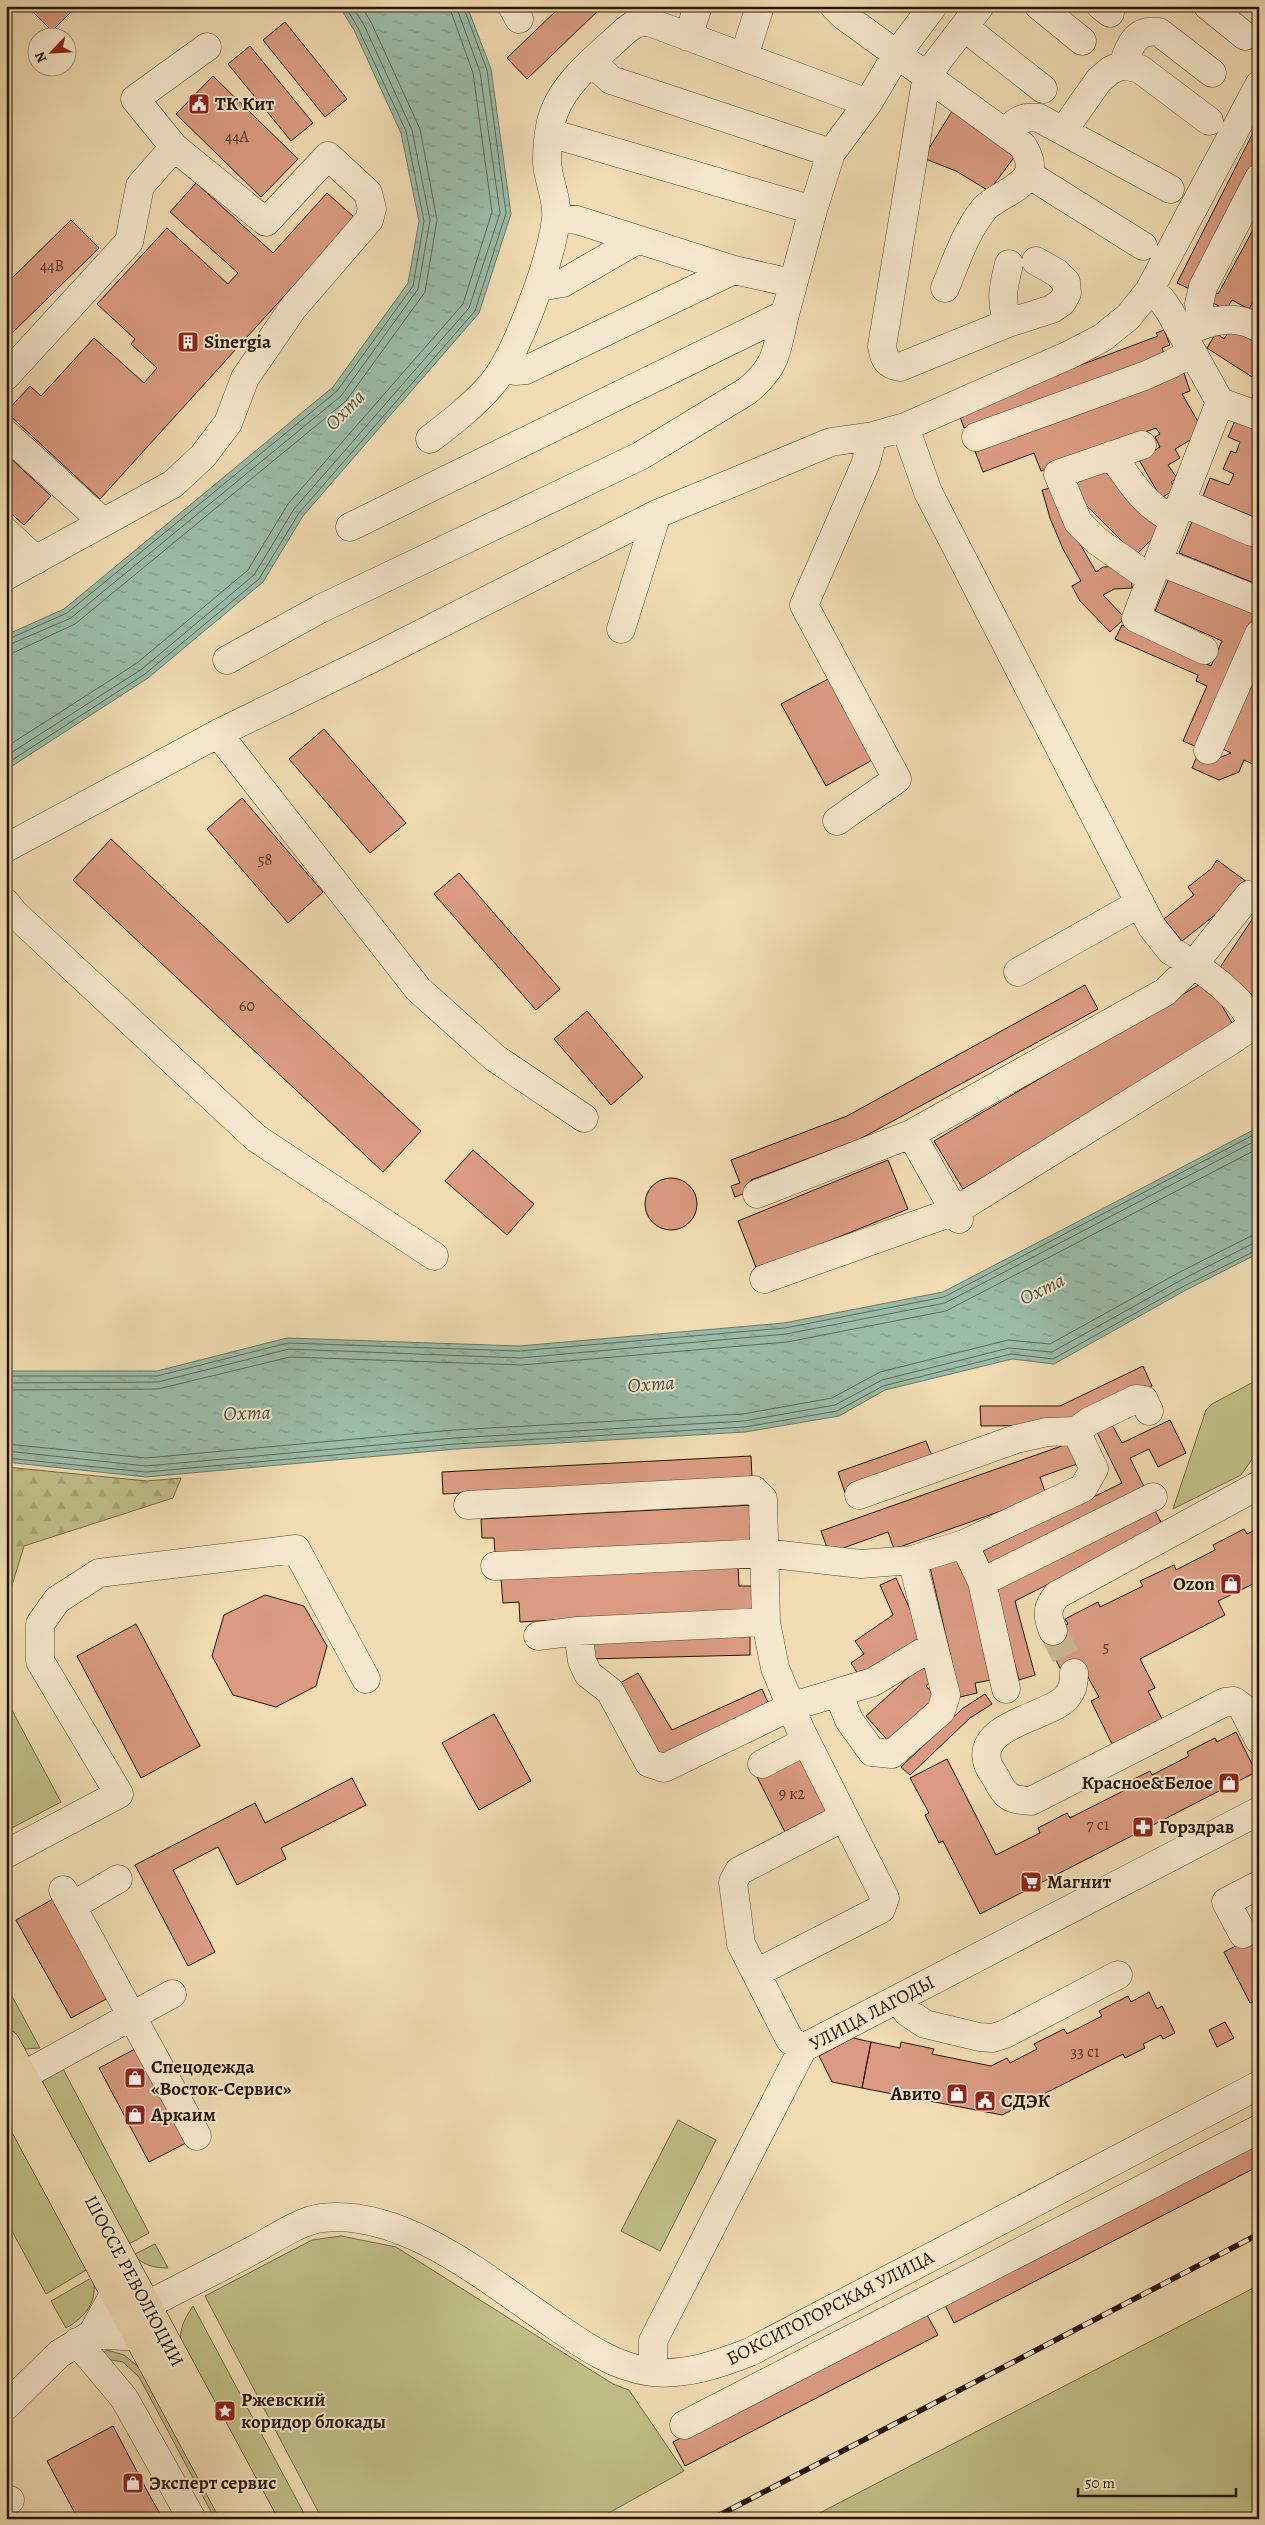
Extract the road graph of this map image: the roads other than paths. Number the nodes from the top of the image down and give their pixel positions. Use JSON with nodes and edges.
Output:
{"nodes":[{"id":1,"x":698,"y":6,"type":"edge"},
{"id":2,"x":760,"y":6,"type":"edge"},
{"id":3,"x":834,"y":6,"type":"edge"},
{"id":4,"x":933,"y":6,"type":"edge"},
{"id":5,"x":1039,"y":6,"type":"edge"},
{"id":6,"x":1208,"y":6,"type":"edge"},
{"id":7,"x":972,"y":17,"type":"edge"},
{"id":8,"x":1245,"y":36,"type":"dead end"},
{"id":9,"x":688,"y":37,"type":"junction"},
{"id":10,"x":1082,"y":41,"type":"dead end"},
{"id":11,"x":208,"y":46,"type":"dead end"},
{"id":12,"x":897,"y":54,"type":"junction"},
{"id":13,"x":744,"y":57,"type":"junction"},
{"id":14,"x":592,"y":62,"type":"junction"},
{"id":15,"x":1123,"y":65,"type":"junction"},
{"id":16,"x":1212,"y":72,"type":"dead end"},
{"id":17,"x":927,"y":75,"type":"junction"},
{"id":18,"x":1259,"y":85,"type":"edge"},
{"id":19,"x":1043,"y":89,"type":"dead end"},
{"id":20,"x":868,"y":103,"type":"junction"},
{"id":21,"x":1208,"y":121,"type":"dead end"},
{"id":22,"x":1063,"y":131,"type":"junction"},
{"id":23,"x":1006,"y":133,"type":"junction"},
{"id":24,"x":550,"y":134,"type":"junction"},
{"id":25,"x":174,"y":147,"type":"junction"},
{"id":26,"x":831,"y":153,"type":"junction"},
{"id":27,"x":1028,"y":174,"type":"junction"},
{"id":28,"x":1259,"y":178,"type":"edge"},
{"id":29,"x":1170,"y":188,"type":"dead end"},
{"id":30,"x":813,"y":210,"type":"junction"},
{"id":31,"x":556,"y":218,"type":"junction"},
{"id":32,"x":637,"y":240,"type":"junction"},
{"id":33,"x":1143,"y":246,"type":"dead end"},
{"id":34,"x":1036,"y":261,"type":"dead end"},
{"id":35,"x":1009,"y":264,"type":"dead end"},
{"id":36,"x":734,"y":270,"type":"junction"},
{"id":37,"x":541,"y":282,"type":"junction"},
{"id":38,"x":792,"y":282,"type":"junction"},
{"id":39,"x":945,"y":288,"type":"dead end"},
{"id":40,"x":1149,"y":291,"type":"junction"},
{"id":41,"x":784,"y":314,"type":"junction"},
{"id":42,"x":1008,"y":323,"type":"junction"},
{"id":43,"x":1257,"y":323,"type":"edge"},
{"id":44,"x":1192,"y":337,"type":"junction"},
{"id":45,"x":505,"y":365,"type":"junction"},
{"id":46,"x":6,"y":376,"type":"edge"},
{"id":47,"x":1220,"y":402,"type":"junction"},
{"id":48,"x":1259,"y":416,"type":"edge"},
{"id":49,"x":905,"y":427,"type":"junction"},
{"id":50,"x":6,"y":434,"type":"edge"},
{"id":51,"x":873,"y":436,"type":"junction"},
{"id":52,"x":976,"y":437,"type":"dead end"},
{"id":53,"x":430,"y":440,"type":"dead end"},
{"id":54,"x":1142,"y":445,"type":"dead end"},
{"id":55,"x":1112,"y":455,"type":"junction"},
{"id":56,"x":1177,"y":511,"type":"junction"},
{"id":57,"x":657,"y":514,"type":"junction"},
{"id":58,"x":103,"y":522,"type":"junction"},
{"id":59,"x":350,"y":527,"type":"dead end"},
{"id":60,"x":6,"y":532,"type":"edge"},
{"id":61,"x":1252,"y":532,"type":"dead end"},
{"id":62,"x":36,"y":560,"type":"junction"},
{"id":63,"x":1154,"y":570,"type":"junction"},
{"id":64,"x":6,"y":576,"type":"edge"},
{"id":65,"x":1259,"y":601,"type":"edge"},
{"id":66,"x":621,"y":629,"type":"dead end"},
{"id":67,"x":1259,"y":634,"type":"edge"},
{"id":68,"x":1204,"y":650,"type":"dead end"},
{"id":69,"x":227,"y":660,"type":"dead end"},
{"id":70,"x":219,"y":733,"type":"junction"},
{"id":71,"x":1208,"y":750,"type":"dead end"},
{"id":72,"x":837,"y":821,"type":"dead end"},
{"id":73,"x":6,"y":848,"type":"edge"},
{"id":74,"x":1249,"y":895,"type":"dead end"},
{"id":75,"x":6,"y":903,"type":"edge"},
{"id":76,"x":1140,"y":903,"type":"junction"},
{"id":77,"x":1194,"y":964,"type":"junction"},
{"id":78,"x":1018,"y":972,"type":"dead end"},
{"id":79,"x":1257,"y":1023,"type":"edge"},
{"id":80,"x":584,"y":1118,"type":"dead end"},
{"id":81,"x":911,"y":1134,"type":"junction"},
{"id":82,"x":758,"y":1194,"type":"dead end"},
{"id":83,"x":957,"y":1215,"type":"junction"},
{"id":84,"x":434,"y":1256,"type":"dead end"},
{"id":85,"x":764,"y":1279,"type":"dead end"},
{"id":86,"x":1149,"y":1411,"type":"dead end"},
{"id":87,"x":1076,"y":1432,"type":"junction"},
{"id":88,"x":1259,"y":1485,"type":"edge"},
{"id":89,"x":859,"y":1494,"type":"dead end"},
{"id":90,"x":1152,"y":1497,"type":"dead end"},
{"id":91,"x":468,"y":1505,"type":"dead end"},
{"id":92,"x":964,"y":1544,"type":"junction"},
{"id":93,"x":764,"y":1553,"type":"junction"},
{"id":94,"x":912,"y":1560,"type":"junction"},
{"id":95,"x":495,"y":1566,"type":"dead end"},
{"id":96,"x":982,"y":1582,"type":"junction"},
{"id":97,"x":766,"y":1622,"type":"junction"},
{"id":98,"x":578,"y":1631,"type":"junction"},
{"id":99,"x":1053,"y":1631,"type":"tunnel mouth"},
{"id":100,"x":538,"y":1636,"type":"dead end"},
{"id":101,"x":933,"y":1646,"type":"junction"},
{"id":102,"x":1074,"y":1673,"type":"tunnel mouth"},
{"id":103,"x":366,"y":1679,"type":"dead end"},
{"id":104,"x":1006,"y":1689,"type":"dead end"},
{"id":105,"x":838,"y":1693,"type":"junction"},
{"id":106,"x":790,"y":1707,"type":"junction"},
{"id":107,"x":1259,"y":1740,"type":"edge"},
{"id":108,"x":806,"y":1741,"type":"junction"},
{"id":109,"x":762,"y":1764,"type":"dead end"},
{"id":110,"x":1259,"y":1811,"type":"edge"},
{"id":111,"x":844,"y":1817,"type":"junction"},
{"id":112,"x":6,"y":1854,"type":"edge"},
{"id":113,"x":118,"y":1880,"type":"dead end"},
{"id":114,"x":1259,"y":1885,"type":"edge"},
{"id":115,"x":1243,"y":1934,"type":"dead end"},
{"id":116,"x":756,"y":1973,"type":"junction"},
{"id":117,"x":1118,"y":1975,"type":"dead end"},
{"id":118,"x":172,"y":1994,"type":"dead end"},
{"id":119,"x":900,"y":1998,"type":"junction"},
{"id":120,"x":132,"y":2016,"type":"junction"},
{"id":121,"x":6,"y":2044,"type":"edge"},
{"id":122,"x":803,"y":2048,"type":"junction"},
{"id":123,"x":15,"y":2083,"type":"edge"},
{"id":124,"x":1259,"y":2085,"type":"edge"},
{"id":125,"x":1259,"y":2129,"type":"edge"},
{"id":126,"x":197,"y":2136,"type":"dead end"},
{"id":127,"x":131,"y":2313,"type":"junction"},
{"id":128,"x":85,"y":2338,"type":"junction"},
{"id":129,"x":653,"y":2372,"type":"junction"},
{"id":130,"x":6,"y":2406,"type":"edge"},
{"id":131,"x":684,"y":2425,"type":"dead end"},
{"id":132,"x":192,"y":2519,"type":"edge"},
{"id":133,"x":236,"y":2519,"type":"edge"},
{"id":134,"x":262,"y":2519,"type":"edge"}],
"edges":[{"from":1,"to":9,"type":"street"},
{"from":2,"to":13,"type":"street"},
{"from":3,"to":12,"type":"street"},
{"from":4,"to":12,"type":"street"},
{"from":5,"to":10,"type":"street"},
{"from":6,"to":8,"type":"street"},
{"from":7,"to":17,"type":"street"},
{"from":7,"to":19,"type":"street"},
{"from":9,"to":13,"type":"street"},
{"from":9,"to":14,"type":"street"},
{"from":11,"to":25,"type":"street"},
{"from":12,"to":17,"type":"street"},
{"from":12,"to":20,"type":"street"},
{"from":13,"to":20,"type":"street"},
{"from":14,"to":24,"type":"street"},
{"from":14,"to":26,"type":"street"},
{"from":15,"to":16,"type":"street"},
{"from":15,"to":21,"type":"street"},
{"from":15,"to":22,"type":"street"},
{"from":17,"to":23,"type":"street"},
{"from":17,"to":42,"type":"street"},
{"from":18,"to":40,"type":"street"},
{"from":20,"to":26,"type":"street"},
{"from":22,"to":23,"type":"street"},
{"from":22,"to":29,"type":"street"},
{"from":23,"to":27,"type":"street"},
{"from":24,"to":30,"type":"street"},
{"from":24,"to":31,"type":"street"},
{"from":25,"to":46,"type":"street"},
{"from":25,"to":58,"type":"street"},
{"from":26,"to":30,"type":"street"},
{"from":27,"to":33,"type":"street"},
{"from":27,"to":39,"type":"street"},
{"from":28,"to":44,"type":"street"},
{"from":30,"to":38,"type":"street"},
{"from":31,"to":32,"type":"street"},
{"from":31,"to":37,"type":"street"},
{"from":32,"to":36,"type":"street"},
{"from":32,"to":37,"type":"street"},
{"from":34,"to":42,"type":"street"},
{"from":35,"to":42,"type":"street"},
{"from":36,"to":38,"type":"street"},
{"from":36,"to":45,"type":"street"},
{"from":37,"to":45,"type":"street"},
{"from":38,"to":41,"type":"street"},
{"from":40,"to":44,"type":"street"},
{"from":40,"to":49,"type":"street"},
{"from":41,"to":59,"type":"street"},
{"from":41,"to":69,"type":"street"},
{"from":43,"to":44,"type":"street"},
{"from":44,"to":47,"type":"street"},
{"from":44,"to":52,"type":"street"},
{"from":45,"to":53,"type":"street"},
{"from":47,"to":48,"type":"street"},
{"from":47,"to":56,"type":"street"},
{"from":49,"to":51,"type":"street"},
{"from":49,"to":76,"type":"street"},
{"from":50,"to":58,"type":"street"},
{"from":51,"to":57,"type":"street"},
{"from":51,"to":72,"type":"street"},
{"from":54,"to":55,"type":"street"},
{"from":55,"to":56,"type":"street"},
{"from":55,"to":63,"type":"street"},
{"from":56,"to":61,"type":"street"},
{"from":56,"to":63,"type":"street"},
{"from":57,"to":66,"type":"street"},
{"from":57,"to":70,"type":"street"},
{"from":58,"to":62,"type":"street"},
{"from":60,"to":62,"type":"street"},
{"from":62,"to":64,"type":"street"},
{"from":63,"to":65,"type":"street"},
{"from":63,"to":68,"type":"street"},
{"from":67,"to":71,"type":"street"},
{"from":70,"to":73,"type":"street"},
{"from":70,"to":80,"type":"street"},
{"from":74,"to":77,"type":"street"},
{"from":75,"to":84,"type":"street"},
{"from":76,"to":77,"type":"street"},
{"from":76,"to":78,"type":"street"},
{"from":77,"to":79,"type":"street"},
{"from":77,"to":81,"type":"street"},
{"from":79,"to":83,"type":"street"},
{"from":81,"to":82,"type":"street"},
{"from":81,"to":83,"type":"street"},
{"from":83,"to":85,"type":"street"},
{"from":86,"to":87,"type":"street"},
{"from":87,"to":89,"type":"street"},
{"from":87,"to":92,"type":"street"},
{"from":88,"to":99,"type":"street"},
{"from":90,"to":96,"type":"street"},
{"from":91,"to":93,"type":"street"},
{"from":92,"to":94,"type":"street"},
{"from":92,"to":96,"type":"street"},
{"from":93,"to":94,"type":"street"},
{"from":93,"to":95,"type":"street"},
{"from":93,"to":97,"type":"street"},
{"from":94,"to":101,"type":"street"},
{"from":96,"to":104,"type":"street"},
{"from":97,"to":98,"type":"street"},
{"from":97,"to":106,"type":"street"},
{"from":98,"to":100,"type":"street"},
{"from":98,"to":106,"type":"street"},
{"from":101,"to":105,"type":"street"},
{"from":101,"to":105,"type":"street"},
{"from":102,"to":107,"type":"street"},
{"from":103,"to":112,"type":"street"},
{"from":105,"to":106,"type":"street"},
{"from":106,"to":108,"type":"street"},
{"from":108,"to":109,"type":"street"},
{"from":108,"to":111,"type":"street"},
{"from":110,"to":119,"type":"street","name":"УЛИЦА ЛАГОДЫ"},
{"from":111,"to":116,"type":"street"},
{"from":111,"to":116,"type":"street"},
{"from":113,"to":120,"type":"street"},
{"from":114,"to":115,"type":"street"},
{"from":116,"to":122,"type":"street"},
{"from":117,"to":119,"type":"street"},
{"from":118,"to":120,"type":"street"},
{"from":119,"to":122,"type":"street","name":"УЛИЦА ЛАГОДЫ"},
{"from":120,"to":123,"type":"street"},
{"from":120,"to":126,"type":"street"},
{"from":121,"to":123,"type":"main road","name":"ШОССЕ РЕВОЛЮЦИИ"},
{"from":122,"to":129,"type":"street","name":"УЛИЦА ЛАГОДЫ"},
{"from":123,"to":127,"type":"main road","name":"ШОССЕ РЕВОЛЮЦИИ"},
{"from":124,"to":129,"type":"street","name":"БОКСИТОГОРСКАЯ УЛИЦА"},
{"from":125,"to":131,"type":"street"},
{"from":127,"to":128,"type":"street"},
{"from":127,"to":128,"type":"street"},
{"from":127,"to":129,"type":"street","name":"БОКСИТОГОРСКАЯ УЛИЦА"},
{"from":127,"to":133,"type":"main road","name":"ШОССЕ РЕВОЛЮЦИИ"},
{"from":127,"to":134,"type":"main road","name":"ШОССЕ РЕВОЛЮЦИИ"},
{"from":128,"to":130,"type":"street"},
{"from":128,"to":132,"type":"street"}]}
